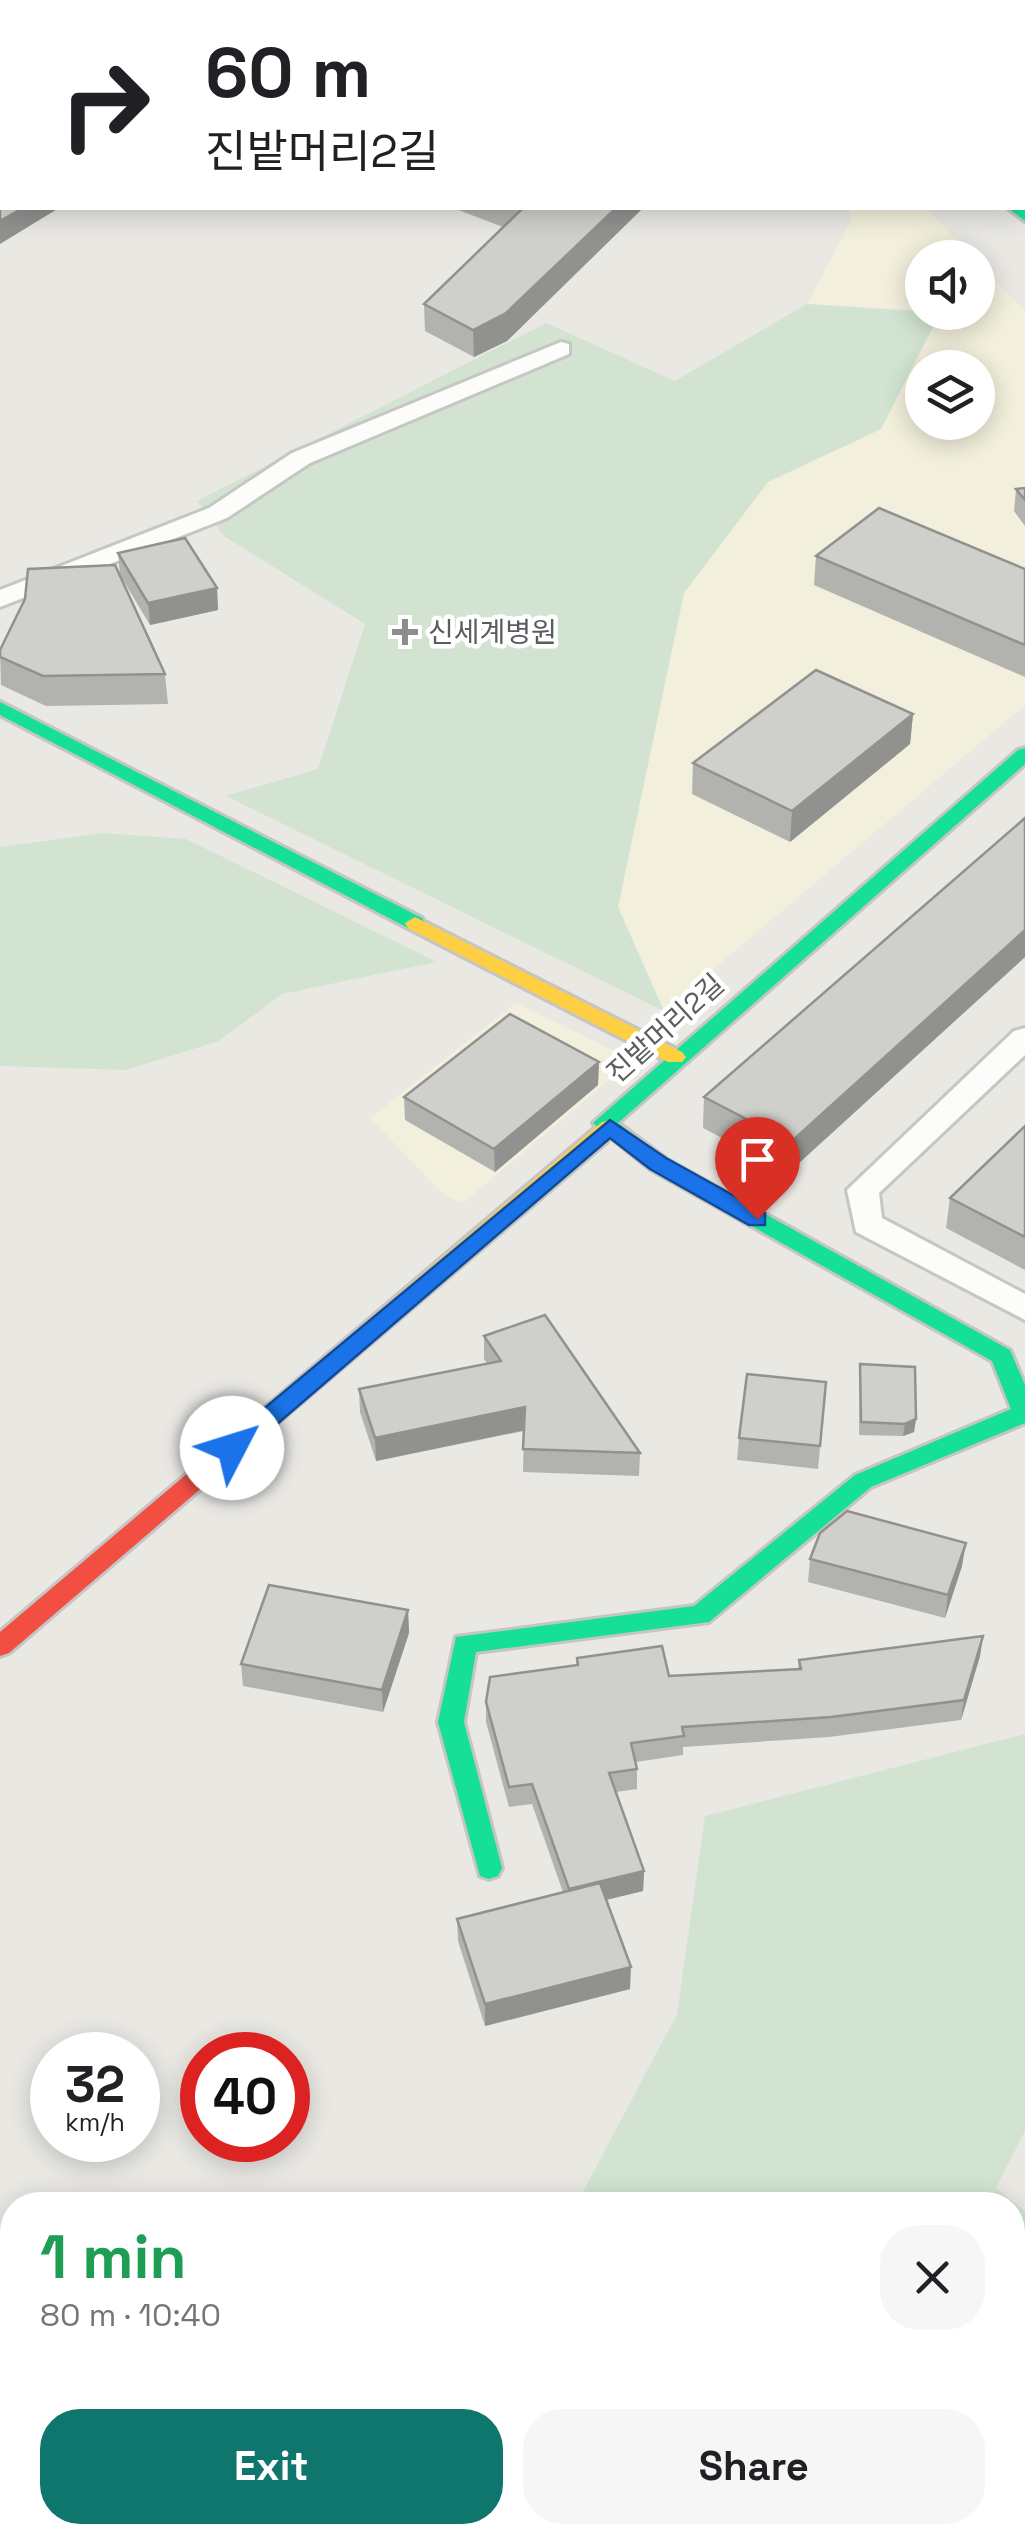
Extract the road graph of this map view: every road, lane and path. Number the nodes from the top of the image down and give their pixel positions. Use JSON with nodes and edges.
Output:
{"nodes":[{"id":1,"x":562,"y":349,"type":"dead end"},
{"id":2,"x":0,"y":600,"type":"edge"},
{"id":3,"x":0,"y":708,"type":"edge"},
{"id":4,"x":1025,"y":754,"type":"edge"},
{"id":5,"x":1025,"y":1038,"type":"edge"},
{"id":6,"x":675,"y":1057,"type":"junction"},
{"id":7,"x":610,"y":1127,"type":"junction"},
{"id":8,"x":1025,"y":1308,"type":"edge"},
{"id":9,"x":1024,"y":1414,"type":"edge"},
{"id":10,"x":0,"y":1646,"type":"edge"},
{"id":11,"x":489,"y":1868,"type":"dead end"}],
"edges":[{"from":1,"to":2,"type":"lane"},
{"from":3,"to":6,"type":"street"},
{"from":4,"to":6,"type":"street","name":"진밭머리2길"},
{"from":5,"to":8,"type":"lane"},
{"from":6,"to":7,"type":"street","name":"진밭머리2길"},
{"from":7,"to":9,"type":"street","name":"진밭머리2길"},
{"from":7,"to":10,"type":"street"},
{"from":9,"to":11,"type":"street","name":"진밭머리2길"}]}
